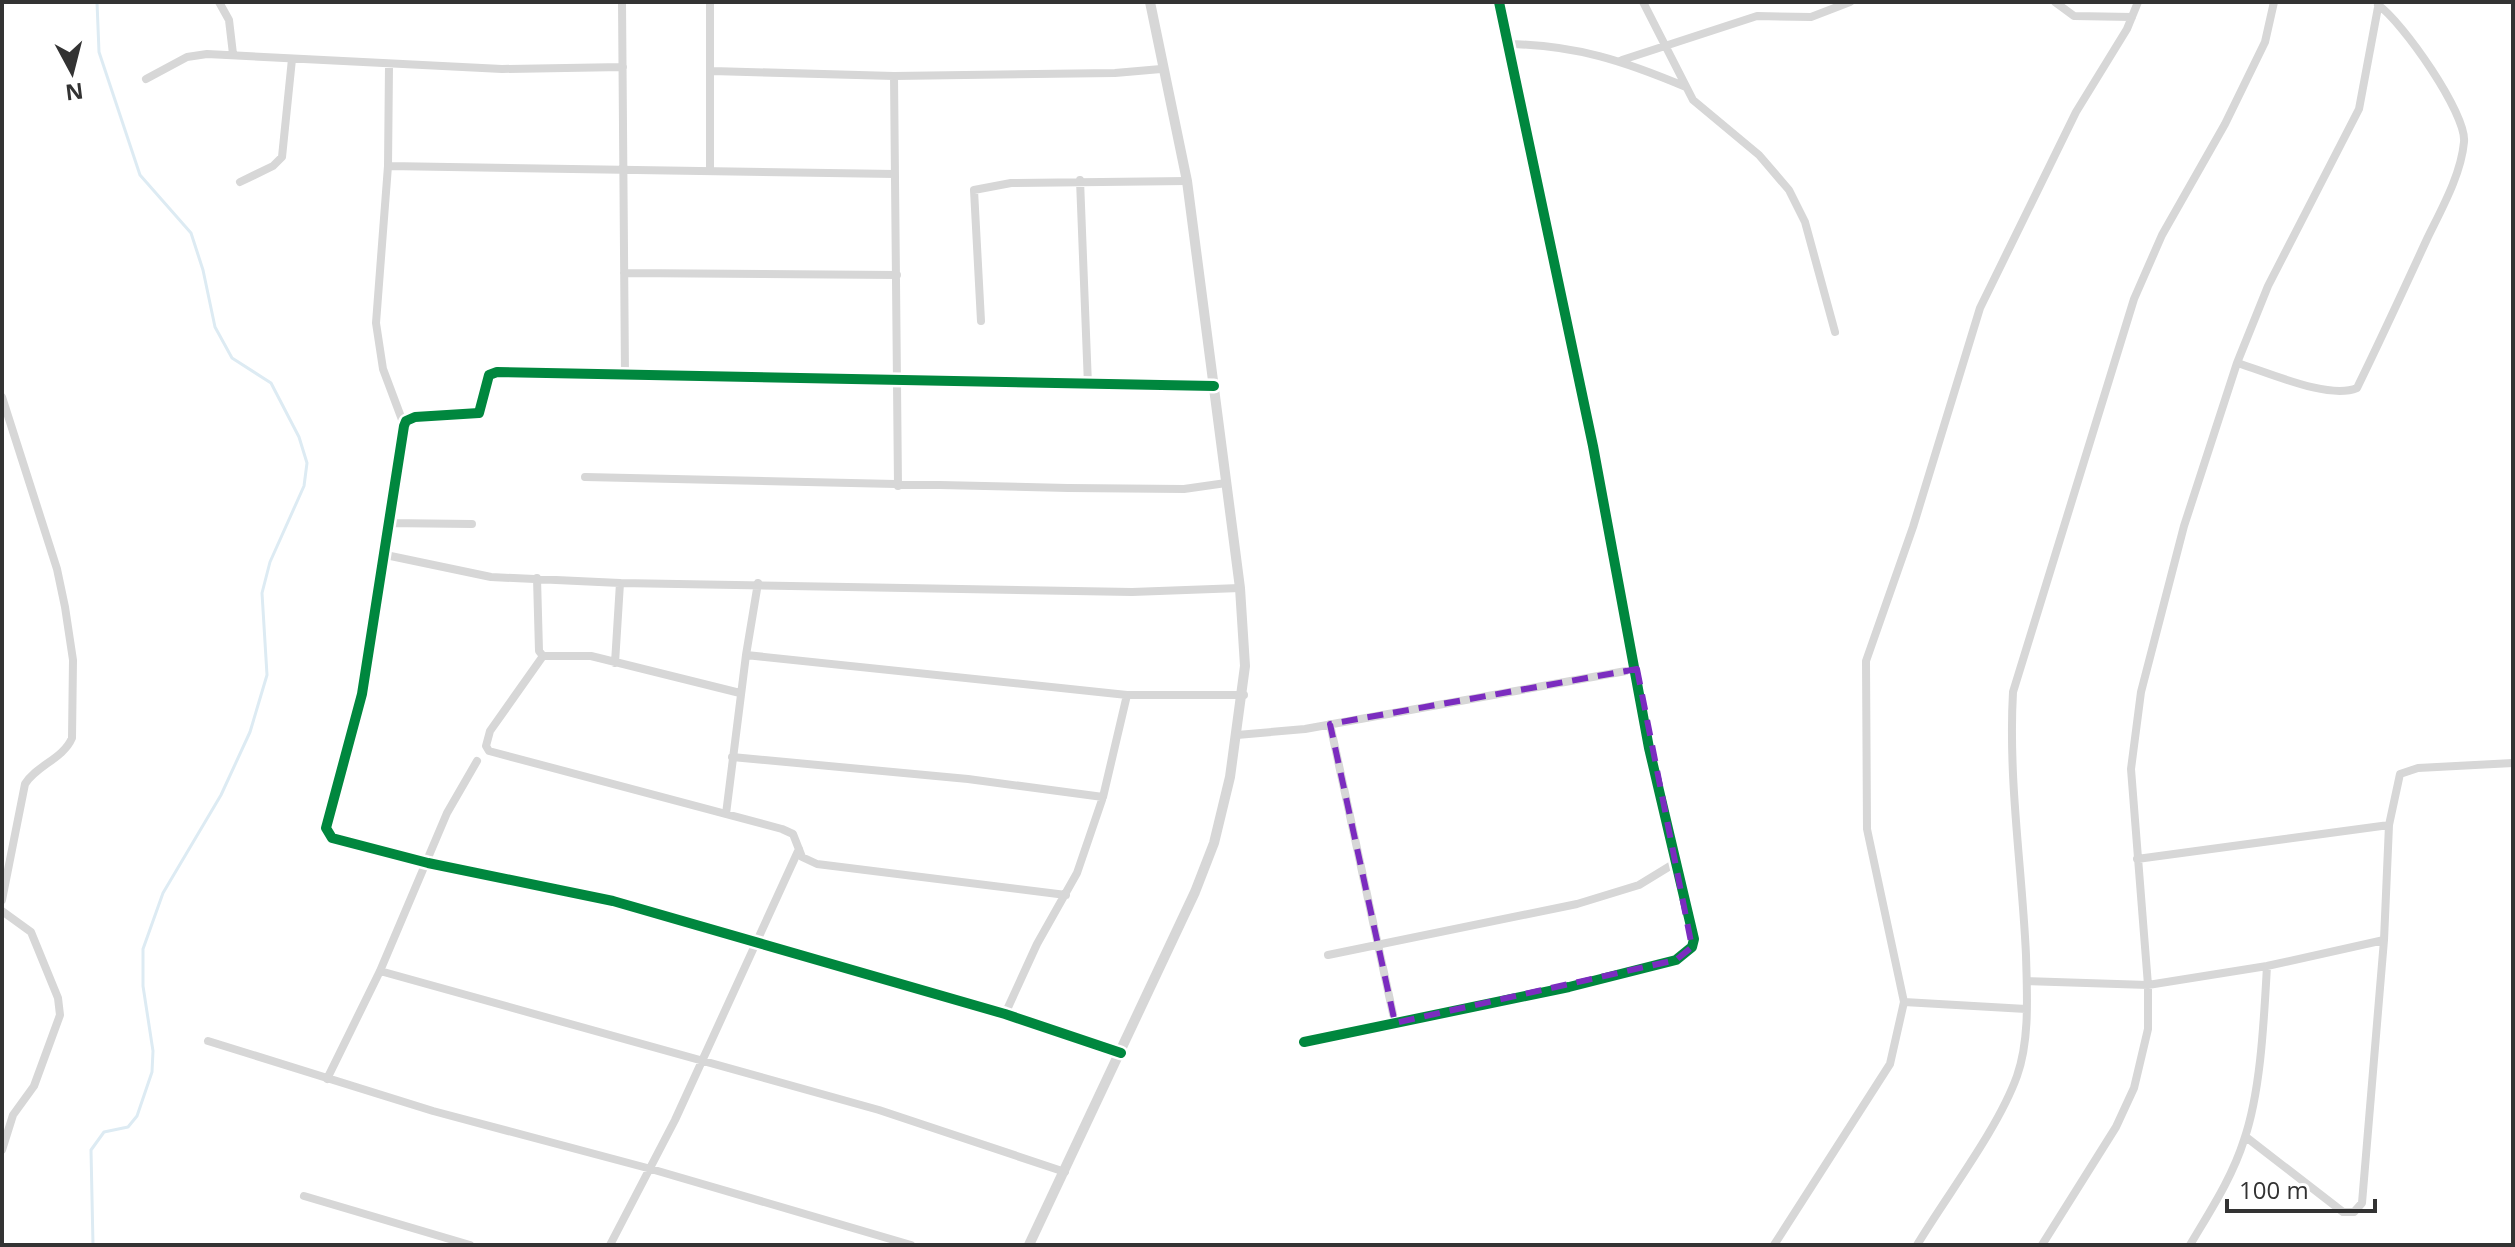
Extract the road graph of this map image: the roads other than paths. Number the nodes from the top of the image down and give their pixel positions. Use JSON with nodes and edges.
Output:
{"nodes":[{"id":1,"x":219,"y":2,"type":"edge"},
{"id":2,"x":622,"y":2,"type":"edge"},
{"id":3,"x":710,"y":2,"type":"edge"},
{"id":4,"x":1150,"y":2,"type":"edge"},
{"id":5,"x":1499,"y":2,"type":"edge"},
{"id":6,"x":1643,"y":2,"type":"edge"},
{"id":7,"x":1850,"y":2,"type":"edge"},
{"id":8,"x":2055,"y":2,"type":"edge"},
{"id":9,"x":2138,"y":2,"type":"edge"},
{"id":10,"x":2274,"y":2,"type":"edge"},
{"id":11,"x":2379,"y":4,"type":"edge"},
{"id":12,"x":2132,"y":17,"type":"junction"},
{"id":13,"x":1508,"y":44,"type":"junction"},
{"id":14,"x":1668,"y":45,"type":"junction"},
{"id":15,"x":233,"y":54,"type":"junction"},
{"id":16,"x":292,"y":59,"type":"junction"},
{"id":17,"x":1622,"y":60,"type":"junction"},
{"id":18,"x":389,"y":66,"type":"junction"},
{"id":19,"x":623,"y":67,"type":"junction"},
{"id":20,"x":1161,"y":69,"type":"junction"},
{"id":21,"x":712,"y":71,"type":"junction"},
{"id":22,"x":894,"y":76,"type":"junction"},
{"id":23,"x":146,"y":79,"type":"dead end"},
{"id":24,"x":1687,"y":87,"type":"junction"},
{"id":25,"x":388,"y":166,"type":"junction"},
{"id":26,"x":623,"y":169,"type":"junction"},
{"id":27,"x":710,"y":170,"type":"junction"},
{"id":28,"x":895,"y":174,"type":"junction"},
{"id":29,"x":1080,"y":180,"type":"junction"},
{"id":30,"x":1187,"y":181,"type":"junction"},
{"id":31,"x":240,"y":182,"type":"dead end"},
{"id":32,"x":624,"y":273,"type":"junction"},
{"id":33,"x":897,"y":275,"type":"junction"},
{"id":34,"x":981,"y":321,"type":"dead end"},
{"id":35,"x":1835,"y":332,"type":"dead end"},
{"id":36,"x":2237,"y":363,"type":"junction"},
{"id":37,"x":625,"y":375,"type":"junction"},
{"id":38,"x":898,"y":379,"type":"junction"},
{"id":39,"x":1088,"y":385,"type":"junction"},
{"id":40,"x":1214,"y":386,"type":"junction"},
{"id":41,"x":2,"y":397,"type":"edge"},
{"id":42,"x":404,"y":426,"type":"junction"},
{"id":43,"x":585,"y":477,"type":"dead end"},
{"id":44,"x":1226,"y":483,"type":"junction"},
{"id":45,"x":898,"y":486,"type":"junction"},
{"id":46,"x":386,"y":523,"type":"junction"},
{"id":47,"x":472,"y":524,"type":"dead end"},
{"id":48,"x":381,"y":554,"type":"junction"},
{"id":49,"x":537,"y":578,"type":"junction"},
{"id":50,"x":620,"y":583,"type":"junction"},
{"id":51,"x":758,"y":583,"type":"junction"},
{"id":52,"x":1240,"y":588,"type":"junction"},
{"id":53,"x":746,"y":655,"type":"junction"},
{"id":54,"x":543,"y":656,"type":"junction"},
{"id":55,"x":615,"y":663,"type":"junction"},
{"id":56,"x":1637,"y":669,"type":"junction"},
{"id":57,"x":740,"y":693,"type":"junction"},
{"id":58,"x":1127,"y":695,"type":"junction"},
{"id":59,"x":1244,"y":695,"type":"junction"},
{"id":60,"x":1330,"y":724,"type":"junction"},
{"id":61,"x":1237,"y":735,"type":"junction"},
{"id":62,"x":732,"y":757,"type":"junction"},
{"id":63,"x":477,"y":761,"type":"dead end"},
{"id":64,"x":2513,"y":763,"type":"edge"},
{"id":65,"x":1103,"y":797,"type":"junction"},
{"id":66,"x":726,"y":814,"type":"junction"},
{"id":67,"x":2389,"y":825,"type":"junction"},
{"id":68,"x":799,"y":849,"type":"junction"},
{"id":69,"x":2137,"y":859,"type":"junction"},
{"id":70,"x":428,"y":863,"type":"junction"},
{"id":71,"x":1675,"y":863,"type":"junction"},
{"id":72,"x":1066,"y":895,"type":"junction"},
{"id":73,"x":2,"y":900,"type":"edge"},
{"id":74,"x":2,"y":911,"type":"edge"},
{"id":75,"x":2384,"y":940,"type":"junction"},
{"id":76,"x":757,"y":944,"type":"junction"},
{"id":77,"x":1379,"y":945,"type":"junction"},
{"id":78,"x":1328,"y":955,"type":"dead end"},
{"id":79,"x":2267,"y":966,"type":"junction"},
{"id":80,"x":380,"y":971,"type":"junction"},
{"id":81,"x":2027,"y":981,"type":"junction"},
{"id":82,"x":2148,"y":985,"type":"junction"},
{"id":83,"x":1904,"y":1002,"type":"junction"},
{"id":84,"x":2026,"y":1009,"type":"junction"},
{"id":85,"x":1005,"y":1014,"type":"junction"},
{"id":86,"x":1395,"y":1023,"type":"junction"},
{"id":87,"x":208,"y":1041,"type":"dead end"},
{"id":88,"x":1304,"y":1042,"type":"dead end"},
{"id":89,"x":1121,"y":1053,"type":"junction"},
{"id":90,"x":700,"y":1061,"type":"junction"},
{"id":91,"x":327,"y":1079,"type":"junction"},
{"id":92,"x":2246,"y":1137,"type":"junction"},
{"id":93,"x":2,"y":1150,"type":"edge"},
{"id":94,"x":651,"y":1169,"type":"junction"},
{"id":95,"x":1065,"y":1172,"type":"junction"},
{"id":96,"x":304,"y":1196,"type":"dead end"},
{"id":97,"x":470,"y":1245,"type":"edge"},
{"id":98,"x":610,"y":1245,"type":"edge"},
{"id":99,"x":911,"y":1245,"type":"edge"},
{"id":100,"x":1029,"y":1245,"type":"edge"},
{"id":101,"x":1774,"y":1245,"type":"edge"},
{"id":102,"x":1917,"y":1245,"type":"edge"},
{"id":103,"x":2042,"y":1245,"type":"edge"},
{"id":104,"x":2190,"y":1245,"type":"edge"}],
"edges":[{"from":1,"to":15,"type":"street"},
{"from":2,"to":19,"type":"street"},
{"from":3,"to":21,"type":"street"},
{"from":4,"to":20,"type":"street"},
{"from":5,"to":13,"type":"street"},
{"from":6,"to":14,"type":"street"},
{"from":7,"to":14,"type":"street"},
{"from":8,"to":12,"type":"street"},
{"from":9,"to":12,"type":"street"},
{"from":10,"to":81,"type":"street"},
{"from":11,"to":36,"type":"street"},
{"from":11,"to":36,"type":"street"},
{"from":12,"to":83,"type":"street"},
{"from":13,"to":17,"type":"street"},
{"from":13,"to":56,"type":"street"},
{"from":14,"to":17,"type":"street"},
{"from":14,"to":24,"type":"street"},
{"from":15,"to":16,"type":"street"},
{"from":15,"to":23,"type":"street"},
{"from":16,"to":18,"type":"street"},
{"from":16,"to":31,"type":"street"},
{"from":17,"to":24,"type":"street"},
{"from":18,"to":19,"type":"street"},
{"from":18,"to":25,"type":"street"},
{"from":19,"to":26,"type":"street"},
{"from":20,"to":22,"type":"street"},
{"from":20,"to":30,"type":"street"},
{"from":21,"to":22,"type":"street"},
{"from":21,"to":27,"type":"street"},
{"from":22,"to":28,"type":"street"},
{"from":24,"to":35,"type":"street"},
{"from":25,"to":26,"type":"street"},
{"from":25,"to":42,"type":"street"},
{"from":26,"to":27,"type":"street"},
{"from":26,"to":32,"type":"street"},
{"from":27,"to":28,"type":"street"},
{"from":28,"to":33,"type":"street"},
{"from":29,"to":30,"type":"street"},
{"from":29,"to":34,"type":"street"},
{"from":29,"to":39,"type":"street"},
{"from":30,"to":40,"type":"street"},
{"from":32,"to":33,"type":"street"},
{"from":32,"to":37,"type":"street"},
{"from":33,"to":38,"type":"street"},
{"from":36,"to":69,"type":"street"},
{"from":37,"to":38,"type":"street"},
{"from":37,"to":42,"type":"street"},
{"from":38,"to":39,"type":"street"},
{"from":38,"to":45,"type":"street"},
{"from":39,"to":40,"type":"street"},
{"from":40,"to":44,"type":"street"},
{"from":41,"to":73,"type":"street"},
{"from":42,"to":46,"type":"street"},
{"from":43,"to":45,"type":"street"},
{"from":44,"to":45,"type":"street"},
{"from":44,"to":52,"type":"street"},
{"from":46,"to":47,"type":"street"},
{"from":46,"to":48,"type":"street"},
{"from":48,"to":49,"type":"street"},
{"from":48,"to":70,"type":"street"},
{"from":49,"to":50,"type":"street"},
{"from":49,"to":54,"type":"street"},
{"from":50,"to":51,"type":"street"},
{"from":50,"to":55,"type":"street"},
{"from":51,"to":52,"type":"street"},
{"from":51,"to":53,"type":"street"},
{"from":52,"to":59,"type":"street"},
{"from":53,"to":57,"type":"street"},
{"from":53,"to":58,"type":"street"},
{"from":54,"to":55,"type":"street"},
{"from":54,"to":66,"type":"street"},
{"from":55,"to":57,"type":"street"},
{"from":56,"to":60,"type":"street"},
{"from":56,"to":71,"type":"street"},
{"from":57,"to":62,"type":"street"},
{"from":58,"to":59,"type":"street"},
{"from":58,"to":65,"type":"street"},
{"from":59,"to":61,"type":"street"},
{"from":60,"to":61,"type":"street"},
{"from":60,"to":77,"type":"street"},
{"from":61,"to":89,"type":"street"},
{"from":62,"to":65,"type":"street"},
{"from":62,"to":66,"type":"street"},
{"from":63,"to":70,"type":"street"},
{"from":64,"to":67,"type":"street"},
{"from":65,"to":72,"type":"street"},
{"from":66,"to":68,"type":"street"},
{"from":67,"to":69,"type":"street"},
{"from":67,"to":75,"type":"street"},
{"from":68,"to":72,"type":"street"},
{"from":68,"to":76,"type":"street"},
{"from":69,"to":82,"type":"street"},
{"from":70,"to":76,"type":"street"},
{"from":70,"to":80,"type":"street"},
{"from":71,"to":77,"type":"street"},
{"from":71,"to":86,"type":"street"},
{"from":72,"to":85,"type":"street"},
{"from":74,"to":93,"type":"street"},
{"from":75,"to":79,"type":"street"},
{"from":75,"to":92,"type":"street"},
{"from":76,"to":85,"type":"street"},
{"from":76,"to":90,"type":"street"},
{"from":77,"to":78,"type":"street"},
{"from":77,"to":86,"type":"street"},
{"from":79,"to":82,"type":"street"},
{"from":79,"to":92,"type":"street"},
{"from":80,"to":90,"type":"street"},
{"from":80,"to":91,"type":"street"},
{"from":81,"to":82,"type":"street"},
{"from":81,"to":84,"type":"street"},
{"from":82,"to":103,"type":"street"},
{"from":83,"to":84,"type":"street"},
{"from":83,"to":101,"type":"street"},
{"from":84,"to":102,"type":"street"},
{"from":85,"to":89,"type":"street"},
{"from":86,"to":88,"type":"street"},
{"from":87,"to":91,"type":"street"},
{"from":89,"to":95,"type":"street"},
{"from":90,"to":94,"type":"street"},
{"from":90,"to":95,"type":"street"},
{"from":91,"to":94,"type":"street"},
{"from":92,"to":104,"type":"street"},
{"from":94,"to":98,"type":"street"},
{"from":94,"to":99,"type":"street"},
{"from":95,"to":100,"type":"street"},
{"from":96,"to":97,"type":"street"}]}
